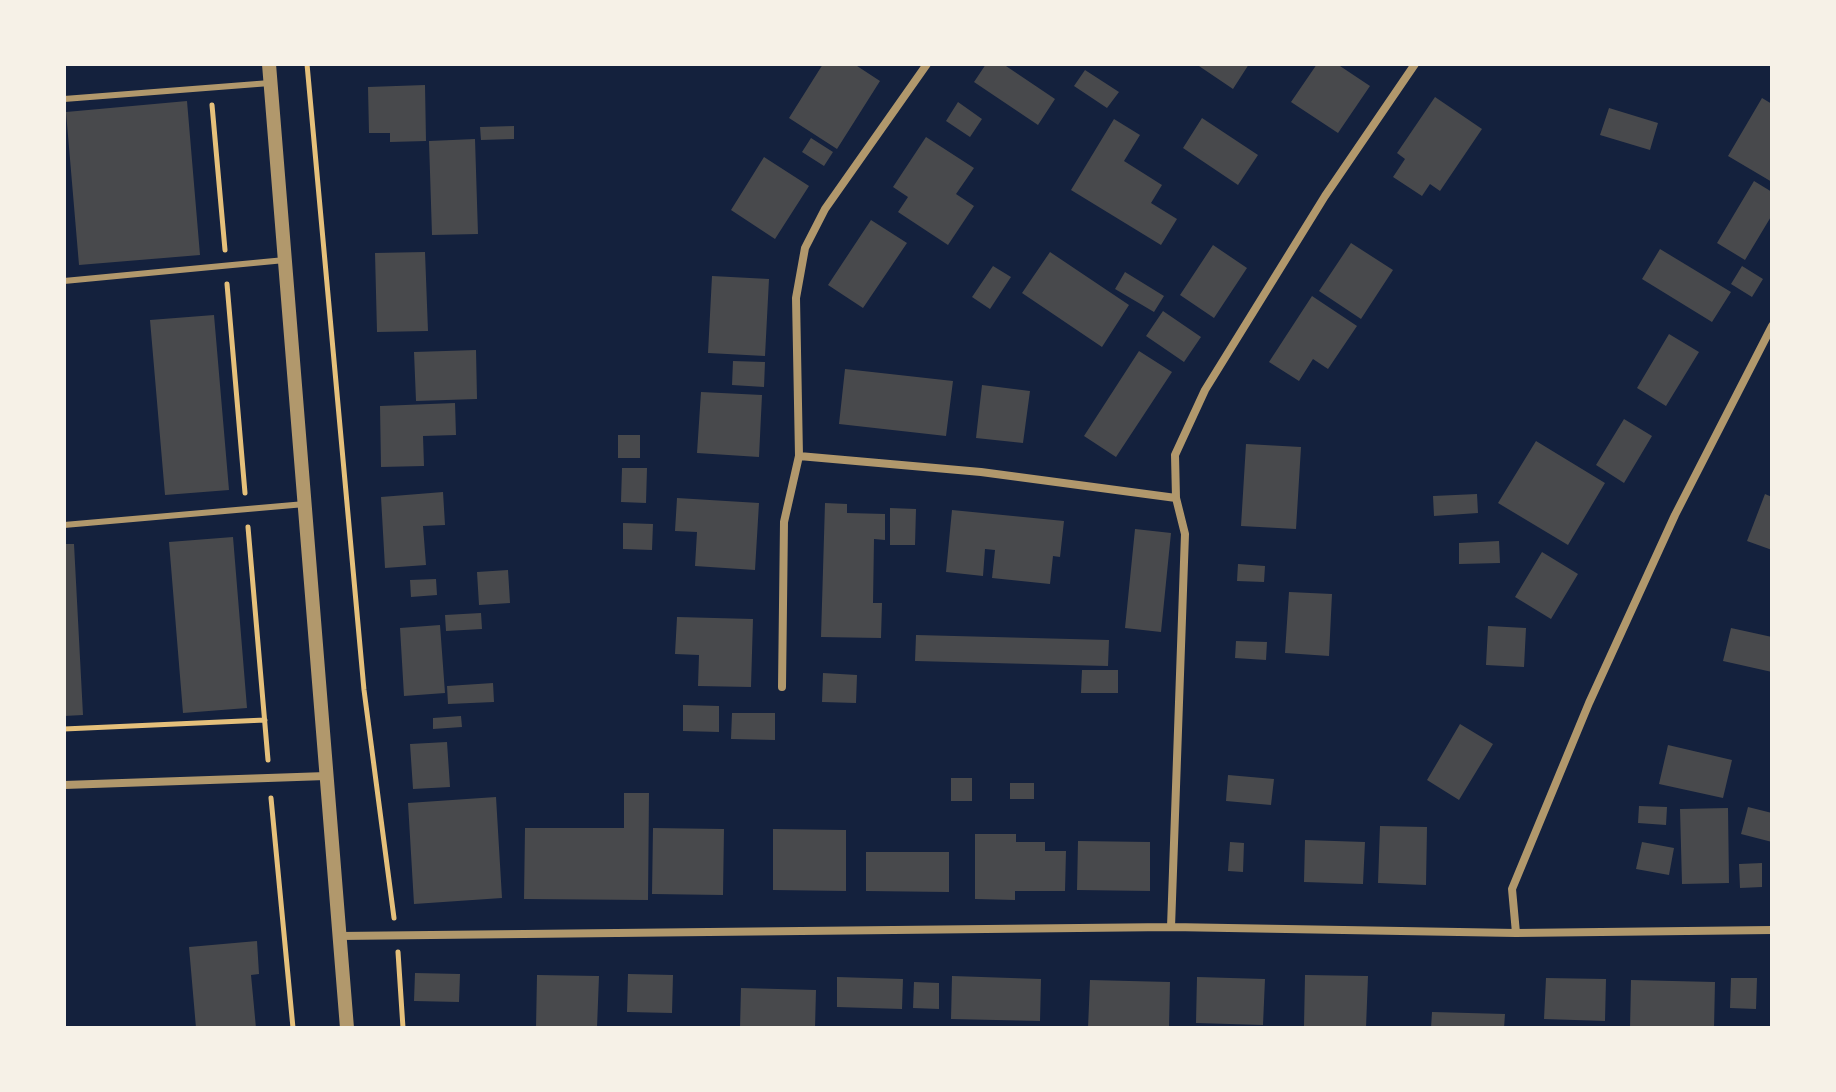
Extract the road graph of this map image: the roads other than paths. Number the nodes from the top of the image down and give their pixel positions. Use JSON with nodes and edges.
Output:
{"nodes":[{"id":1,"x":269,"y":64,"type":"edge"},
{"id":2,"x":927,"y":64,"type":"edge"},
{"id":3,"x":1415,"y":64,"type":"edge"},
{"id":4,"x":270,"y":83,"type":"junction"},
{"id":5,"x":64,"y":99,"type":"edge"},
{"id":6,"x":285,"y":260,"type":"junction"},
{"id":7,"x":64,"y":281,"type":"edge"},
{"id":8,"x":1772,"y":326,"type":"edge"},
{"id":9,"x":799,"y":456,"type":"junction"},
{"id":10,"x":1176,"y":498,"type":"junction"},
{"id":11,"x":305,"y":504,"type":"junction"},
{"id":12,"x":64,"y":525,"type":"edge"},
{"id":13,"x":782,"y":687,"type":"dead end"},
{"id":14,"x":326,"y":776,"type":"junction"},
{"id":15,"x":64,"y":785,"type":"edge"},
{"id":16,"x":1171,"y":927,"type":"junction"},
{"id":17,"x":1772,"y":930,"type":"edge"},
{"id":18,"x":1516,"y":933,"type":"junction"},
{"id":19,"x":338,"y":936,"type":"junction"},
{"id":20,"x":347,"y":1028,"type":"edge"}],
"edges":[{"from":1,"to":4,"type":"street"},
{"from":2,"to":9,"type":"street"},
{"from":3,"to":10,"type":"street"},
{"from":4,"to":5,"type":"lane"},
{"from":4,"to":6,"type":"street"},
{"from":6,"to":7,"type":"lane"},
{"from":6,"to":11,"type":"street"},
{"from":8,"to":18,"type":"street"},
{"from":9,"to":10,"type":"street"},
{"from":9,"to":13,"type":"street"},
{"from":10,"to":16,"type":"street"},
{"from":11,"to":12,"type":"lane"},
{"from":11,"to":14,"type":"street"},
{"from":14,"to":15,"type":"street"},
{"from":14,"to":19,"type":"street"},
{"from":16,"to":18,"type":"street"},
{"from":16,"to":19,"type":"street"},
{"from":17,"to":18,"type":"street"},
{"from":19,"to":20,"type":"street"}]}
